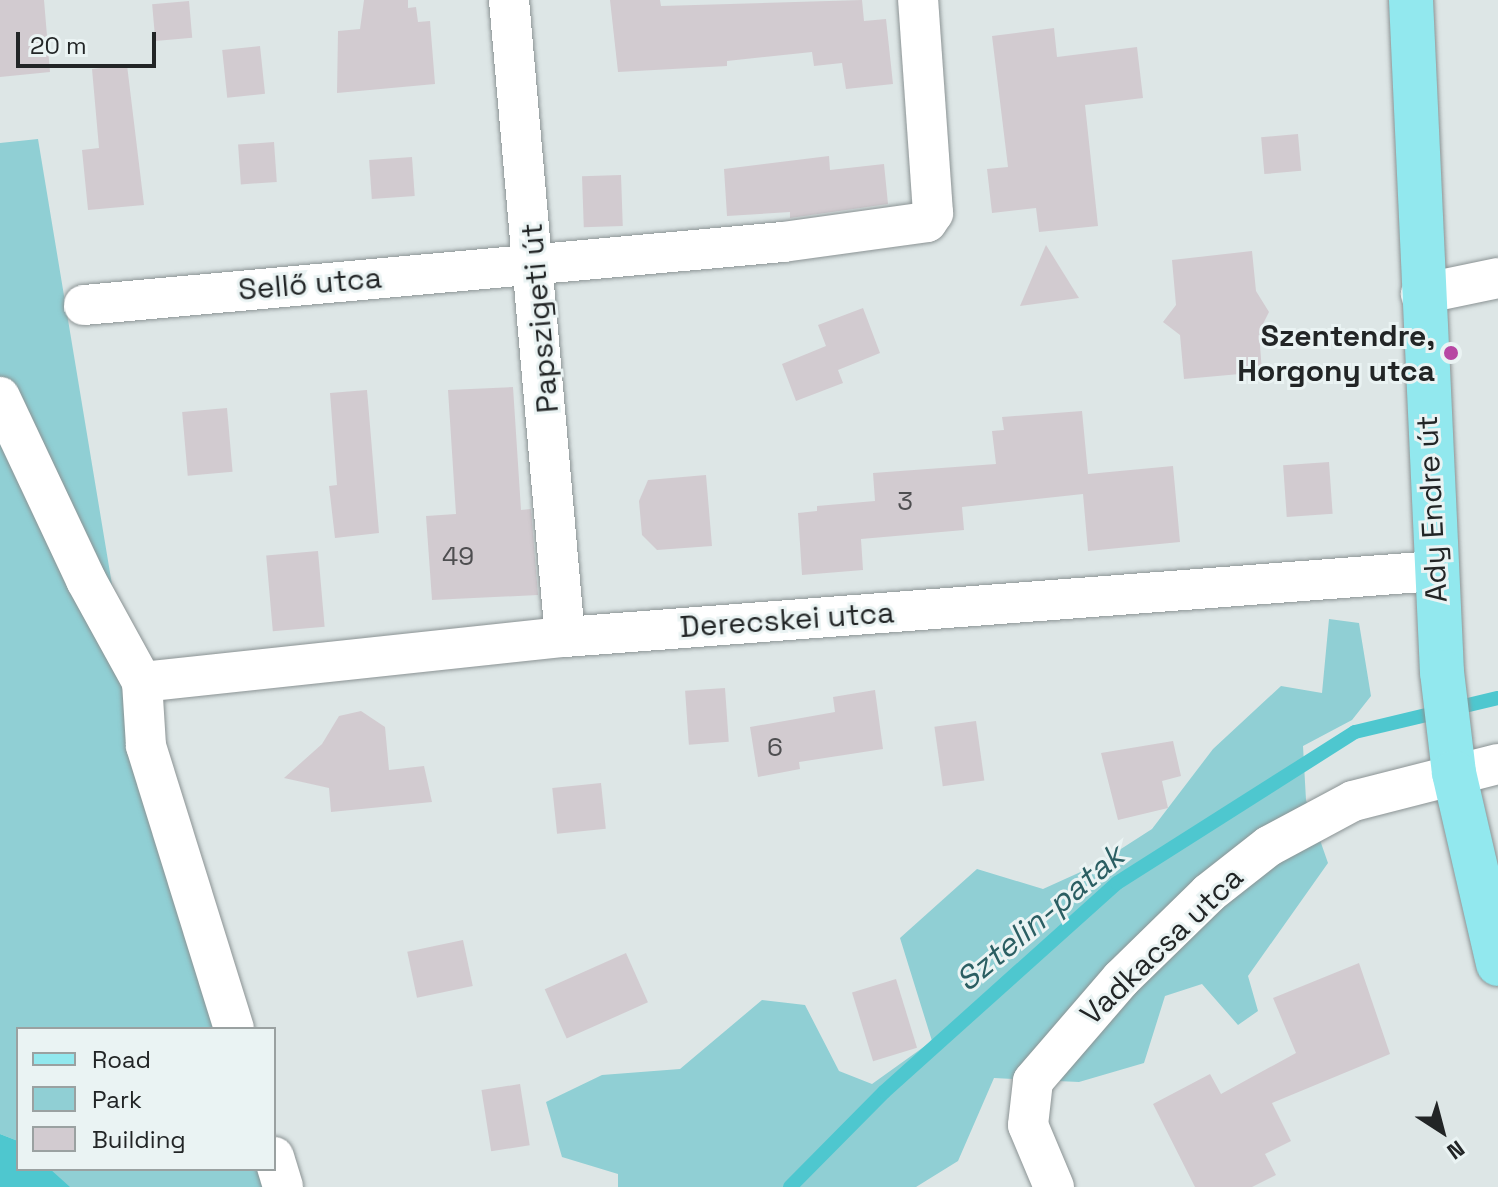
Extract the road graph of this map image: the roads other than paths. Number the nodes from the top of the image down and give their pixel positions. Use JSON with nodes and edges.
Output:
{"nodes":[{"id":1,"x":509,"y":0,"type":"edge"},
{"id":2,"x":918,"y":0,"type":"edge"},
{"id":3,"x":1411,"y":0,"type":"edge"},
{"id":4,"x":536,"y":262,"type":"junction"},
{"id":5,"x":1498,"y":278,"type":"edge"},
{"id":6,"x":1421,"y":294,"type":"junction"},
{"id":7,"x":84,"y":305,"type":"dead end"},
{"id":8,"x":0,"y":397,"type":"edge"},
{"id":9,"x":1434,"y":571,"type":"junction"},
{"id":10,"x":565,"y":637,"type":"junction"},
{"id":11,"x":142,"y":682,"type":"junction"},
{"id":12,"x":1452,"y":760,"type":"junction"},
{"id":13,"x":1498,"y":764,"type":"edge"},
{"id":14,"x":1498,"y":964,"type":"edge"},
{"id":15,"x":233,"y":1027,"type":"edge"},
{"id":16,"x":276,"y":1164,"type":"edge"},
{"id":17,"x":283,"y":1187,"type":"edge"},
{"id":18,"x":1054,"y":1187,"type":"edge"}],
"edges":[{"from":1,"to":4,"type":"street","name":"Papszigeti út"},
{"from":2,"to":4,"type":"street","name":"Sellő utca"},
{"from":3,"to":6,"type":"main road","name":"Ady Endre út"},
{"from":4,"to":7,"type":"street","name":"Sellő utca"},
{"from":4,"to":10,"type":"street","name":"Papszigeti út"},
{"from":5,"to":6,"type":"street"},
{"from":6,"to":9,"type":"main road","name":"Ady Endre út"},
{"from":8,"to":11,"type":"street"},
{"from":9,"to":10,"type":"street","name":"Derecskei utca"},
{"from":9,"to":12,"type":"main road","name":"Ady Endre út"},
{"from":10,"to":11,"type":"street","name":"Derecskei utca"},
{"from":11,"to":15,"type":"street"},
{"from":12,"to":13,"type":"street","name":"Vadkacsa utca"},
{"from":12,"to":14,"type":"main road","name":"Ady Endre út"},
{"from":12,"to":18,"type":"street","name":"Vadkacsa utca"},
{"from":16,"to":17,"type":"street"}]}
